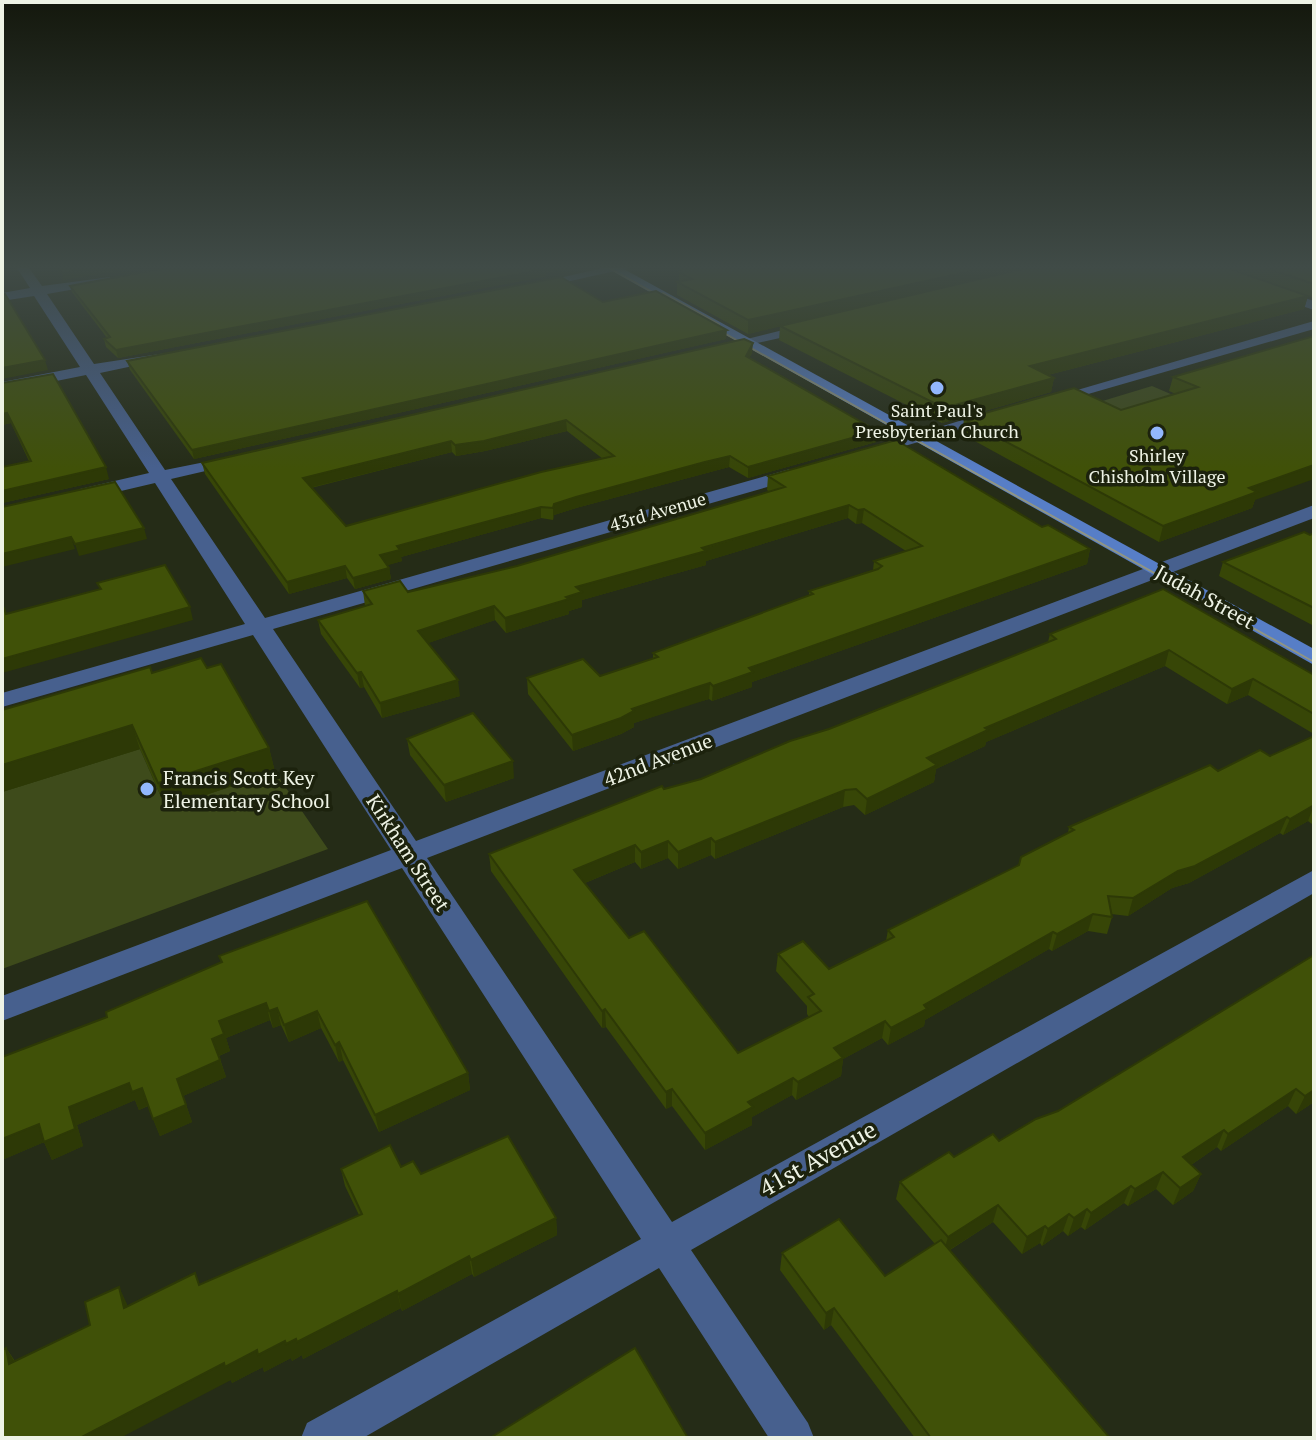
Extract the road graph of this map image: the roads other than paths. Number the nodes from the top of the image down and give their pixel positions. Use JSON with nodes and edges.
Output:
{"nodes":[{"id":1,"x":67,"y":335,"type":"edge"},
{"id":2,"x":734,"y":335,"type":"edge"},
{"id":3,"x":774,"y":335,"type":"edge"},
{"id":4,"x":1278,"y":335,"type":"edge"},
{"id":5,"x":746,"y":342,"type":"junction"},
{"id":6,"x":701,"y":352,"type":"edge"},
{"id":7,"x":176,"y":354,"type":"edge"},
{"id":8,"x":90,"y":370,"type":"junction"},
{"id":9,"x":2,"y":387,"type":"edge"},
{"id":10,"x":918,"y":438,"type":"junction"},
{"id":11,"x":252,"y":455,"type":"edge"},
{"id":12,"x":846,"y":459,"type":"edge"},
{"id":13,"x":815,"y":467,"type":"edge"},
{"id":14,"x":160,"y":476,"type":"junction"},
{"id":15,"x":72,"y":496,"type":"edge"},
{"id":16,"x":1314,"y":511,"type":"edge"},
{"id":17,"x":1157,"y":571,"type":"junction"},
{"id":18,"x":259,"y":626,"type":"junction"},
{"id":19,"x":1314,"y":658,"type":"edge"},
{"id":20,"x":2,"y":700,"type":"edge"},
{"id":21,"x":410,"y":855,"type":"junction"},
{"id":22,"x":1314,"y":880,"type":"edge"},
{"id":23,"x":2,"y":1009,"type":"edge"},
{"id":24,"x":666,"y":1245,"type":"junction"},
{"id":25,"x":322,"y":1438,"type":"edge"},
{"id":26,"x":793,"y":1438,"type":"edge"}],
"edges":[{"from":1,"to":8,"type":"street","name":"Kirkham Street"},
{"from":2,"to":5,"type":"street","name":"Judah Street"},
{"from":3,"to":5,"type":"street"},
{"from":4,"to":10,"type":"street"},
{"from":5,"to":6,"type":"street"},
{"from":5,"to":10,"type":"street","name":"Judah Street"},
{"from":7,"to":8,"type":"street"},
{"from":8,"to":9,"type":"street"},
{"from":8,"to":14,"type":"street","name":"Kirkham Street"},
{"from":10,"to":12,"type":"street"},
{"from":10,"to":17,"type":"street","name":"Judah Street"},
{"from":11,"to":14,"type":"street"},
{"from":13,"to":18,"type":"street","name":"43rd Avenue"},
{"from":14,"to":15,"type":"street"},
{"from":14,"to":18,"type":"street","name":"Kirkham Street"},
{"from":16,"to":17,"type":"street","name":"42nd Avenue"},
{"from":17,"to":19,"type":"street","name":"Judah Street"},
{"from":17,"to":21,"type":"street","name":"42nd Avenue"},
{"from":18,"to":20,"type":"street","name":"43rd Avenue"},
{"from":18,"to":21,"type":"street","name":"Kirkham Street"},
{"from":21,"to":23,"type":"street","name":"42nd Avenue"},
{"from":21,"to":24,"type":"street","name":"Kirkham Street"},
{"from":22,"to":24,"type":"street","name":"41st Avenue"},
{"from":24,"to":25,"type":"street","name":"41st Avenue"},
{"from":24,"to":26,"type":"street","name":"Kirkham Street"}]}
